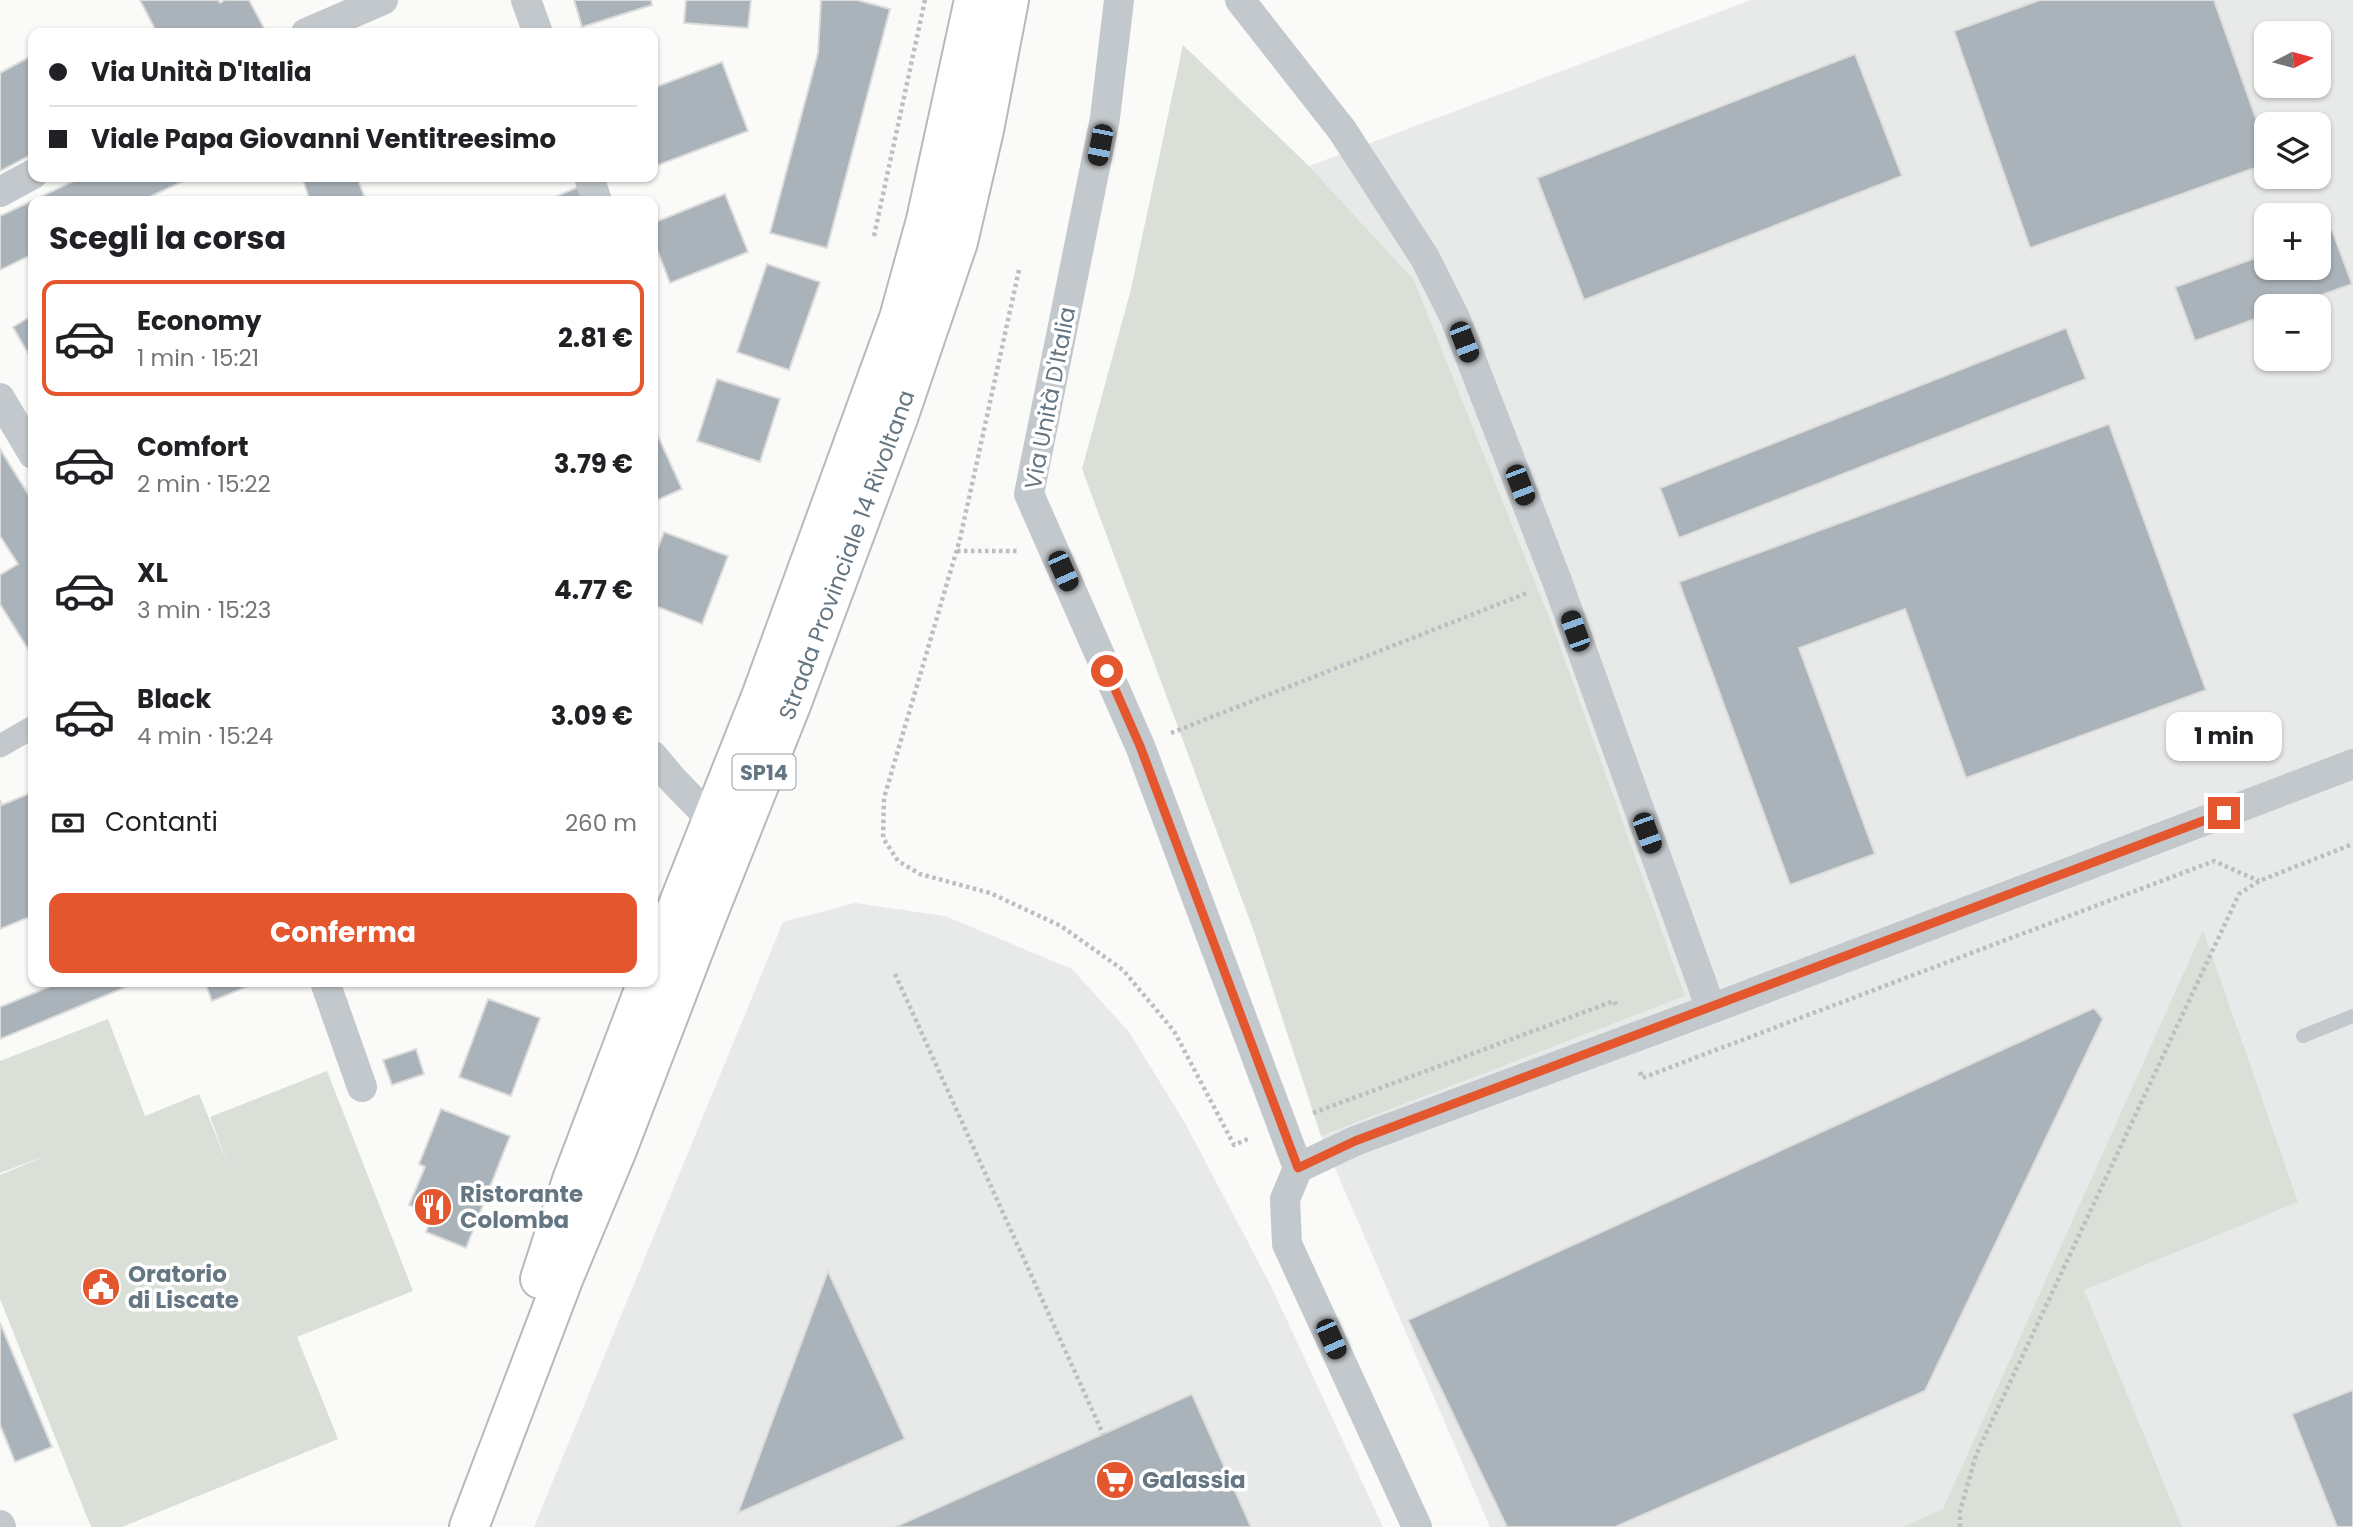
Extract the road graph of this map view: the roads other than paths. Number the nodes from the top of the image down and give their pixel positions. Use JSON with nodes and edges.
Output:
{"nodes":[{"id":1,"x":383,"y":0,"type":"edge"},
{"id":2,"x":526,"y":0,"type":"edge"},
{"id":3,"x":974,"y":0,"type":"edge"},
{"id":4,"x":1009,"y":0,"type":"edge"},
{"id":5,"x":1119,"y":0,"type":"edge"},
{"id":6,"x":1240,"y":0,"type":"edge"},
{"id":7,"x":318,"y":28,"type":"edge"},
{"id":8,"x":536,"y":28,"type":"edge"},
{"id":9,"x":28,"y":177,"type":"edge"},
{"id":10,"x":0,"y":192,"type":"edge"},
{"id":11,"x":0,"y":398,"type":"edge"},
{"id":12,"x":28,"y":446,"type":"edge"},
{"id":13,"x":28,"y":730,"type":"edge"},
{"id":14,"x":0,"y":746,"type":"edge"},
{"id":15,"x":658,"y":761,"type":"edge"},
{"id":16,"x":2353,"y":764,"type":"edge"},
{"id":17,"x":711,"y":819,"type":"junction"},
{"id":18,"x":658,"y":955,"type":"edge"},
{"id":19,"x":327,"y":987,"type":"edge"},
{"id":20,"x":645,"y":987,"type":"edge"},
{"id":21,"x":1710,"y":1009,"type":"junction"},
{"id":22,"x":2353,"y":1016,"type":"edge"},
{"id":23,"x":2302,"y":1036,"type":"dead end"},
{"id":24,"x":362,"y":1087,"type":"dead end"},
{"id":25,"x":1298,"y":1168,"type":"junction"},
{"id":26,"x":466,"y":1527,"type":"edge"},
{"id":27,"x":1417,"y":1527,"type":"edge"}],
"edges":[{"from":1,"to":7,"type":"street"},
{"from":2,"to":8,"type":"street"},
{"from":3,"to":17,"type":"main road","name":"Strada Provinciale 14 Rivoltana","number":"SP14"},
{"from":4,"to":26,"type":"main road","name":"Strada Provinciale 14 Rivoltana","number":"SP14"},
{"from":5,"to":25,"type":"street","name":"Via Unità D'Italia"},
{"from":6,"to":21,"type":"street"},
{"from":9,"to":10,"type":"street"},
{"from":11,"to":12,"type":"street"},
{"from":13,"to":14,"type":"street"},
{"from":15,"to":17,"type":"street"},
{"from":16,"to":21,"type":"street"},
{"from":17,"to":18,"type":"main road","name":"Strada Provinciale 14 Rivoltana","number":"SP14"},
{"from":19,"to":24,"type":"street"},
{"from":20,"to":26,"type":"main road","name":"Strada Provinciale 14 Rivoltana","number":"SP14"},
{"from":21,"to":25,"type":"street"},
{"from":22,"to":23,"type":"lane"},
{"from":25,"to":27,"type":"street"}]}
